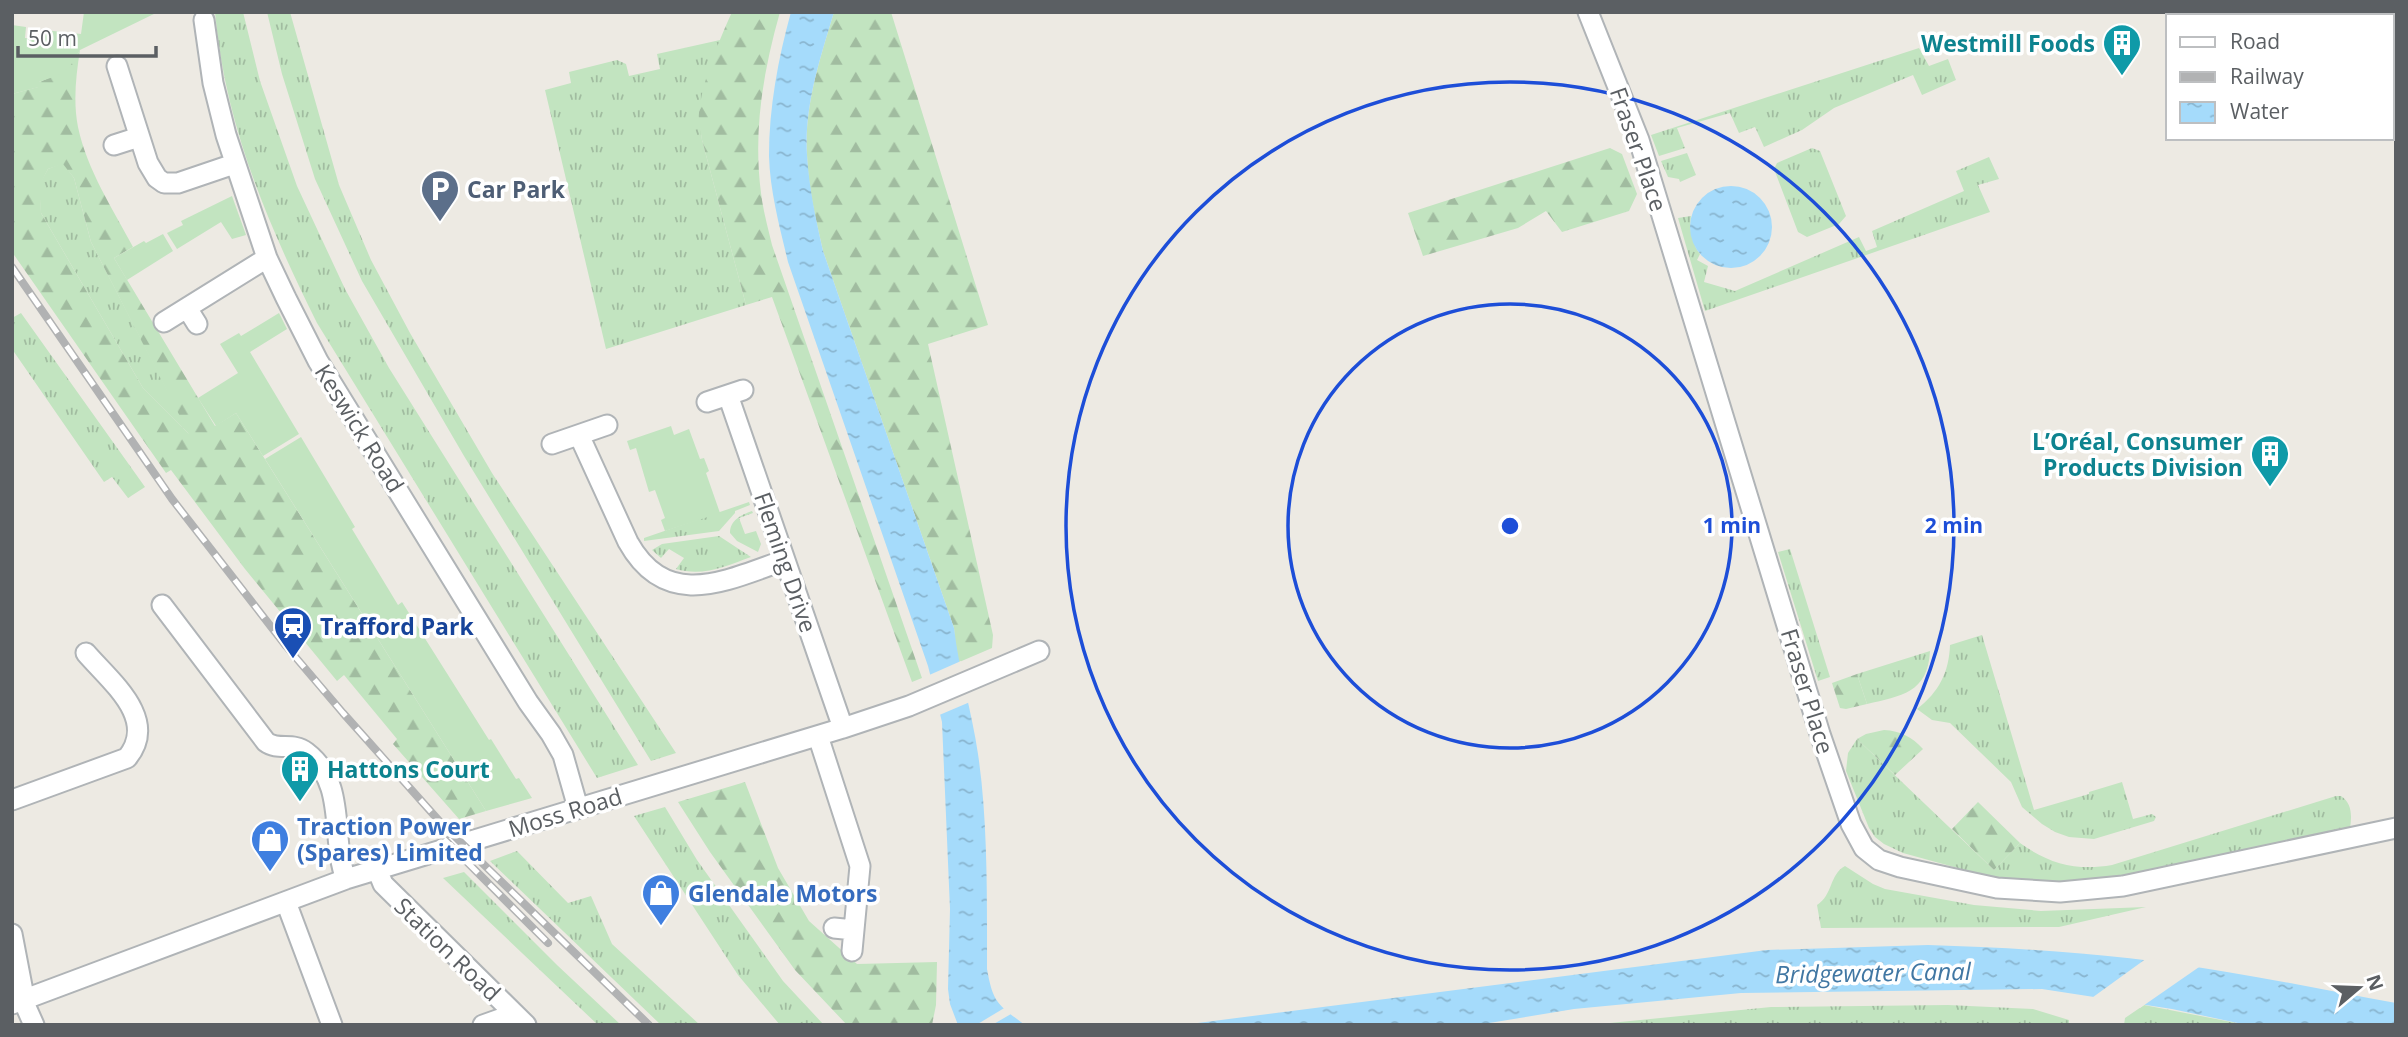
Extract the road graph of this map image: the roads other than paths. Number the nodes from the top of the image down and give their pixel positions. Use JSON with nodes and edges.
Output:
{"nodes":[{"id":1,"x":1588,"y":12,"type":"edge"},
{"id":2,"x":204,"y":20,"type":"dead end"},
{"id":3,"x":117,"y":66,"type":"dead end"},
{"id":4,"x":139,"y":136,"type":"junction"},
{"id":5,"x":114,"y":145,"type":"dead end"},
{"id":6,"x":234,"y":164,"type":"junction"},
{"id":7,"x":267,"y":258,"type":"junction"},
{"id":8,"x":164,"y":322,"type":"dead end"},
{"id":9,"x":707,"y":402,"type":"dead end"},
{"id":10,"x":607,"y":425,"type":"dead end"},
{"id":11,"x":579,"y":435,"type":"junction"},
{"id":12,"x":552,"y":444,"type":"dead end"},
{"id":13,"x":785,"y":560,"type":"junction"},
{"id":14,"x":162,"y":605,"type":"dead end"},
{"id":15,"x":1040,"y":651,"type":"dead end"},
{"id":16,"x":86,"y":653,"type":"dead end"},
{"id":17,"x":843,"y":729,"type":"junction"},
{"id":18,"x":818,"y":736,"type":"junction"},
{"id":19,"x":12,"y":800,"type":"edge"},
{"id":20,"x":578,"y":808,"type":"junction"},
{"id":21,"x":2396,"y":828,"type":"edge"},
{"id":22,"x":377,"y":869,"type":"junction"},
{"id":23,"x":346,"y":879,"type":"junction"},
{"id":24,"x":286,"y":902,"type":"junction"},
{"id":25,"x":834,"y":928,"type":"dead end"},
{"id":26,"x":854,"y":929,"type":"junction"},
{"id":27,"x":12,"y":934,"type":"edge"},
{"id":28,"x":852,"y":951,"type":"dead end"},
{"id":29,"x":19,"y":1001,"type":"edge"},
{"id":30,"x":520,"y":1019,"type":"edge"},
{"id":31,"x":33,"y":1025,"type":"edge"},
{"id":32,"x":332,"y":1025,"type":"edge"},
{"id":33,"x":482,"y":1025,"type":"edge"}],
"edges":[{"from":1,"to":21,"type":"street","name":"Fraser Place"},
{"from":2,"to":6,"type":"street","name":"Keswick Road"},
{"from":3,"to":4,"type":"street"},
{"from":4,"to":5,"type":"street"},
{"from":4,"to":6,"type":"street"},
{"from":6,"to":7,"type":"street","name":"Keswick Road"},
{"from":7,"to":8,"type":"street"},
{"from":7,"to":20,"type":"street","name":"Keswick Road"},
{"from":9,"to":13,"type":"street","name":"Fleming Drive"},
{"from":10,"to":11,"type":"street"},
{"from":11,"to":12,"type":"street"},
{"from":11,"to":13,"type":"street"},
{"from":13,"to":17,"type":"street","name":"Fleming Drive"},
{"from":14,"to":23,"type":"street"},
{"from":15,"to":17,"type":"street","name":"Moss Road"},
{"from":16,"to":19,"type":"street"},
{"from":17,"to":18,"type":"street","name":"Moss Road"},
{"from":18,"to":20,"type":"street","name":"Moss Road"},
{"from":18,"to":26,"type":"street"},
{"from":20,"to":22,"type":"street","name":"Moss Road"},
{"from":22,"to":23,"type":"street","name":"Moss Road"},
{"from":22,"to":30,"type":"street","name":"Station Road"},
{"from":23,"to":24,"type":"street","name":"Moss Road"},
{"from":24,"to":29,"type":"street","name":"Moss Road"},
{"from":24,"to":32,"type":"street"},
{"from":25,"to":26,"type":"street"},
{"from":26,"to":28,"type":"street"},
{"from":27,"to":29,"type":"street"},
{"from":29,"to":31,"type":"street"},
{"from":30,"to":33,"type":"street"}]}
